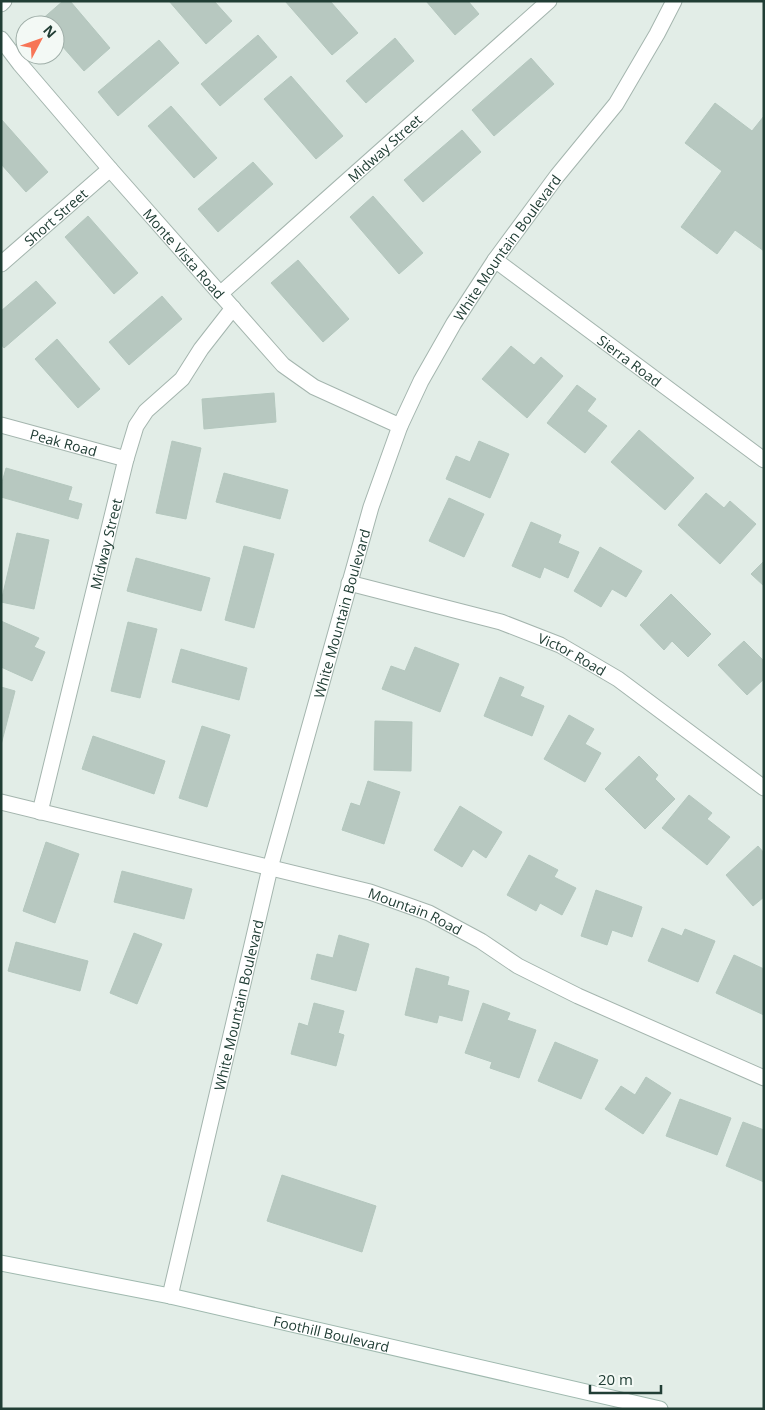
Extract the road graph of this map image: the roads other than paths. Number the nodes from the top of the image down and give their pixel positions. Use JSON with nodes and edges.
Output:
{"nodes":[{"id":1,"x":4,"y":1,"type":"edge"},
{"id":2,"x":549,"y":1,"type":"edge"},
{"id":3,"x":674,"y":1,"type":"edge"},
{"id":4,"x":1,"y":4,"type":"edge"},
{"id":5,"x":1,"y":40,"type":"edge"},
{"id":6,"x":110,"y":169,"type":"junction"},
{"id":7,"x":495,"y":260,"type":"junction"},
{"id":8,"x":1,"y":264,"type":"edge"},
{"id":9,"x":220,"y":294,"type":"junction"},
{"id":10,"x":233,"y":308,"type":"junction"},
{"id":11,"x":1,"y":425,"type":"edge"},
{"id":12,"x":400,"y":426,"type":"junction"},
{"id":13,"x":126,"y":459,"type":"junction"},
{"id":14,"x":764,"y":460,"type":"edge"},
{"id":15,"x":349,"y":583,"type":"junction"},
{"id":16,"x":764,"y":788,"type":"edge"},
{"id":17,"x":1,"y":802,"type":"edge"},
{"id":18,"x":40,"y":812,"type":"junction"},
{"id":19,"x":270,"y":868,"type":"junction"},
{"id":20,"x":764,"y":1078,"type":"edge"},
{"id":21,"x":1,"y":1263,"type":"edge"},
{"id":22,"x":170,"y":1296,"type":"junction"},
{"id":23,"x":636,"y":1406,"type":"edge"},
{"id":24,"x":660,"y":1409,"type":"edge"}],
"edges":[{"from":1,"to":4,"type":"street"},
{"from":2,"to":9,"type":"street","name":"Midway Street"},
{"from":3,"to":7,"type":"street","name":"White Mountain Boulevard"},
{"from":5,"to":6,"type":"street","name":"Monte Vista Road"},
{"from":6,"to":8,"type":"street","name":"Short Street"},
{"from":6,"to":9,"type":"street","name":"Monte Vista Road"},
{"from":7,"to":12,"type":"street","name":"White Mountain Boulevard"},
{"from":7,"to":14,"type":"street","name":"Sierra Road"},
{"from":9,"to":10,"type":"street","name":"Monte Vista Road"},
{"from":10,"to":12,"type":"street","name":"Monte Vista Road"},
{"from":10,"to":13,"type":"street","name":"Midway Street"},
{"from":11,"to":13,"type":"street","name":"Peak Road"},
{"from":12,"to":15,"type":"street","name":"White Mountain Boulevard"},
{"from":13,"to":18,"type":"street","name":"Midway Street"},
{"from":15,"to":16,"type":"street","name":"Victor Road"},
{"from":15,"to":19,"type":"street","name":"White Mountain Boulevard"},
{"from":17,"to":18,"type":"street","name":"Mountain Road"},
{"from":18,"to":19,"type":"street","name":"Mountain Road"},
{"from":19,"to":20,"type":"street","name":"Mountain Road"},
{"from":19,"to":22,"type":"street","name":"White Mountain Boulevard"},
{"from":21,"to":22,"type":"street","name":"Foothill Boulevard"},
{"from":22,"to":23,"type":"street","name":"Foothill Boulevard"},
{"from":23,"to":24,"type":"street","name":"Foothill Boulevard"}]}
